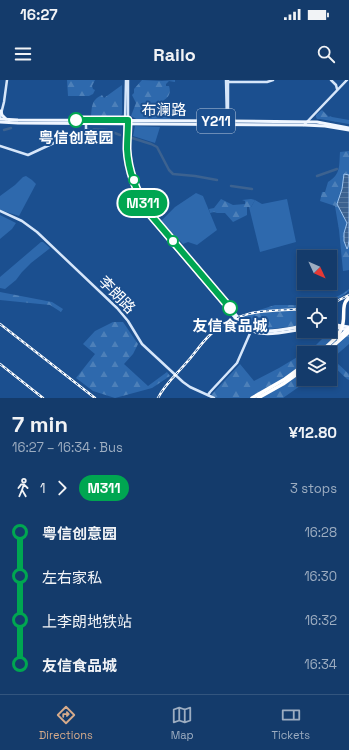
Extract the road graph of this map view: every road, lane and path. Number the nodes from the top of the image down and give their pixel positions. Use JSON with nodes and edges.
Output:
{"nodes":[{"id":1,"x":6,"y":80,"type":"edge"},
{"id":2,"x":127,"y":80,"type":"edge"},
{"id":3,"x":273,"y":80,"type":"edge"},
{"id":4,"x":332,"y":80,"type":"edge"},
{"id":5,"x":346,"y":80,"type":"edge"},
{"id":6,"x":227,"y":81,"type":"edge"},
{"id":7,"x":341,"y":85,"type":"junction"},
{"id":8,"x":337,"y":89,"type":"junction"},
{"id":9,"x":127,"y":109,"type":"junction"},
{"id":10,"x":1,"y":111,"type":"edge"},
{"id":11,"x":0,"y":118,"type":"edge"},
{"id":12,"x":7,"y":121,"type":"junction"},
{"id":13,"x":114,"y":121,"type":"junction"},
{"id":14,"x":144,"y":121,"type":"junction"},
{"id":15,"x":0,"y":122,"type":"edge"},
{"id":16,"x":85,"y":122,"type":"junction"},
{"id":17,"x":127,"y":122,"type":"junction"},
{"id":18,"x":228,"y":122,"type":"junction"},
{"id":19,"x":305,"y":123,"type":"junction"},
{"id":20,"x":108,"y":124,"type":"junction"},
{"id":21,"x":139,"y":124,"type":"junction"},
{"id":22,"x":0,"y":126,"type":"edge"},
{"id":23,"x":349,"y":129,"type":"edge"},
{"id":24,"x":126,"y":137,"type":"junction"},
{"id":25,"x":0,"y":146,"type":"edge"},
{"id":26,"x":0,"y":212,"type":"edge"},
{"id":27,"x":349,"y":299,"type":"edge"},
{"id":28,"x":348,"y":313,"type":"dead end"},
{"id":29,"x":240,"y":322,"type":"junction"},
{"id":30,"x":337,"y":327,"type":"edge"},
{"id":31,"x":297,"y":328,"type":"edge"},
{"id":32,"x":297,"y":328,"type":"edge"},
{"id":33,"x":348,"y":330,"type":"edge"},
{"id":34,"x":252,"y":331,"type":"junction"},
{"id":35,"x":327,"y":346,"type":"edge"},
{"id":36,"x":329,"y":346,"type":"edge"},
{"id":37,"x":332,"y":346,"type":"edge"},
{"id":38,"x":297,"y":370,"type":"edge"},
{"id":39,"x":297,"y":374,"type":"edge"},
{"id":40,"x":210,"y":397,"type":"edge"},
{"id":41,"x":252,"y":398,"type":"edge"},
{"id":42,"x":258,"y":398,"type":"edge"}],
"edges":[{"from":1,"to":10,"type":"street"},
{"from":2,"to":9,"type":"street"},
{"from":3,"to":6,"type":"street"},
{"from":4,"to":7,"type":"street"},
{"from":4,"to":8,"type":"street"},
{"from":5,"to":7,"type":"street"},
{"from":5,"to":19,"type":"street"},
{"from":6,"to":18,"type":"street"},
{"from":7,"to":8,"type":"street"},
{"from":8,"to":19,"type":"street"},
{"from":9,"to":13,"type":"street"},
{"from":9,"to":14,"type":"street"},
{"from":9,"to":17,"type":"street"},
{"from":10,"to":11,"type":"street"},
{"from":10,"to":12,"type":"main road"},
{"from":11,"to":12,"type":"main road","name":"布澜路"},
{"from":12,"to":15,"type":"main road","name":"布澜路"},
{"from":12,"to":16,"type":"main road","name":"布澜路"},
{"from":12,"to":22,"type":"main road"},
{"from":13,"to":16,"type":"main road","name":"布澜路","number":"Y211"},
{"from":13,"to":17,"type":"main road","name":"布澜路","number":"Y211"},
{"from":14,"to":17,"type":"main road","name":"布澜路","number":"Y211"},
{"from":14,"to":18,"type":"main road","name":"布澜路","number":"Y211"},
{"from":16,"to":20,"type":"main road","name":"布澜路","number":"Y211"},
{"from":16,"to":25,"type":"street"},
{"from":17,"to":20,"type":"main road","name":"布澜路","number":"Y211"},
{"from":17,"to":21,"type":"main road","name":"布澜路","number":"Y211"},
{"from":17,"to":24,"type":"main road"},
{"from":18,"to":19,"type":"main road","name":"布澜路","number":"Y211"},
{"from":18,"to":21,"type":"main road","name":"布澜路","number":"Y211"},
{"from":19,"to":23,"type":"main road","name":"布澜路"},
{"from":20,"to":24,"type":"main road"},
{"from":21,"to":24,"type":"main road"},
{"from":24,"to":29,"type":"main road"},
{"from":26,"to":40,"type":"street","name":"李朗路"},
{"from":27,"to":28,"type":"highway"},
{"from":27,"to":35,"type":"highway"},
{"from":29,"to":31,"type":"main road"},
{"from":29,"to":34,"type":"main road"},
{"from":30,"to":33,"type":"main road"},
{"from":32,"to":34,"type":"main road"},
{"from":33,"to":36,"type":"highway"},
{"from":33,"to":37,"type":"highway"},
{"from":34,"to":40,"type":"street"},
{"from":38,"to":41,"type":"highway"},
{"from":39,"to":42,"type":"highway"}]}
